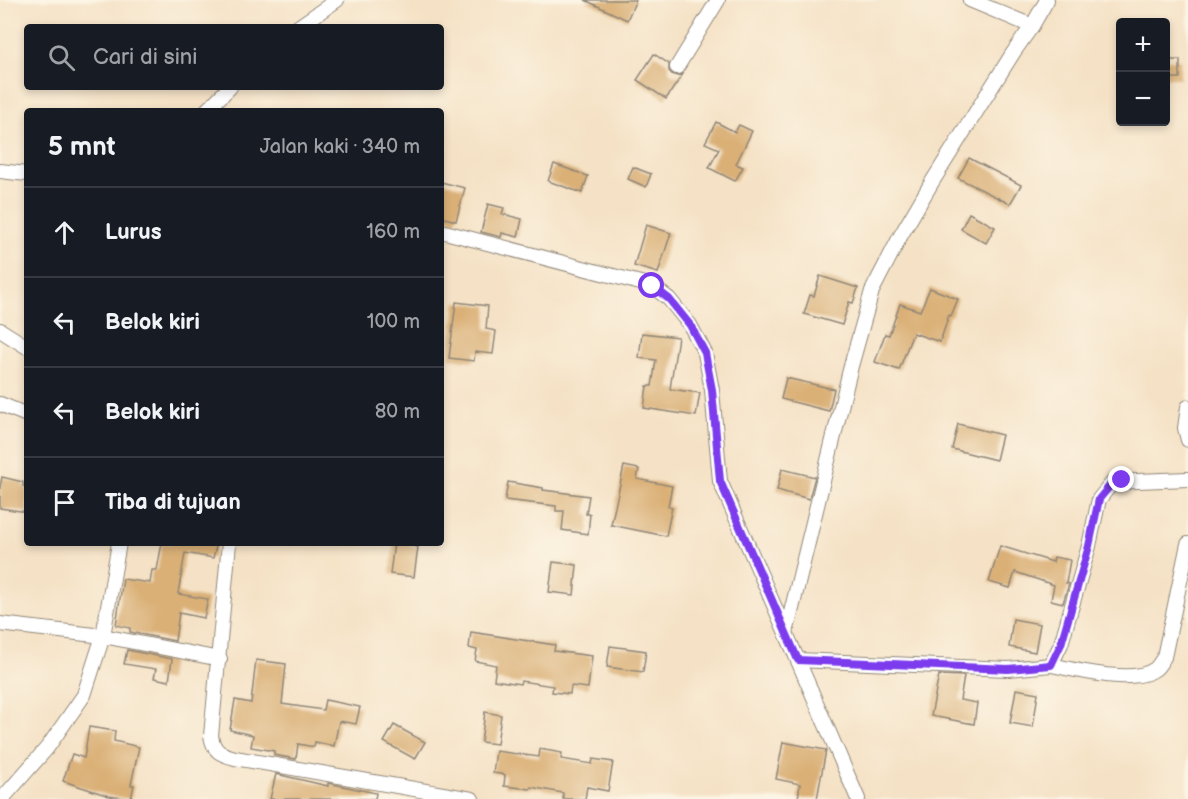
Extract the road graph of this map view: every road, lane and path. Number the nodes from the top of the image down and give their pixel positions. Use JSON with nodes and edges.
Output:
{"nodes":[{"id":1,"x":337,"y":0,"type":"edge"},
{"id":2,"x":718,"y":0,"type":"edge"},
{"id":3,"x":970,"y":0,"type":"edge"},
{"id":4,"x":1047,"y":0,"type":"edge"},
{"id":5,"x":302,"y":24,"type":"edge"},
{"id":6,"x":1032,"y":26,"type":"junction"},
{"id":7,"x":677,"y":67,"type":"dead end"},
{"id":8,"x":227,"y":90,"type":"edge"},
{"id":9,"x":209,"y":108,"type":"edge"},
{"id":10,"x":0,"y":171,"type":"edge"},
{"id":11,"x":24,"y":174,"type":"edge"},
{"id":12,"x":444,"y":232,"type":"edge"},
{"id":13,"x":0,"y":330,"type":"edge"},
{"id":14,"x":24,"y":344,"type":"edge"},
{"id":15,"x":0,"y":404,"type":"edge"},
{"id":16,"x":1188,"y":407,"type":"edge"},
{"id":17,"x":24,"y":415,"type":"edge"},
{"id":18,"x":1188,"y":440,"type":"edge"},
{"id":19,"x":1188,"y":479,"type":"edge"},
{"id":20,"x":1188,"y":544,"type":"edge"},
{"id":21,"x":118,"y":546,"type":"edge"},
{"id":22,"x":229,"y":546,"type":"edge"},
{"id":23,"x":0,"y":624,"type":"edge"},
{"id":24,"x":786,"y":633,"type":"junction"},
{"id":25,"x":103,"y":636,"type":"junction"},
{"id":26,"x":220,"y":659,"type":"junction"},
{"id":27,"x":798,"y":660,"type":"junction"},
{"id":28,"x":1051,"y":665,"type":"junction"},
{"id":29,"x":2,"y":799,"type":"edge"},
{"id":30,"x":472,"y":799,"type":"edge"},
{"id":31,"x":858,"y":799,"type":"edge"}],
"edges":[{"from":1,"to":5,"type":"street"},
{"from":2,"to":7,"type":"street"},
{"from":3,"to":6,"type":"street"},
{"from":4,"to":6,"type":"street"},
{"from":6,"to":24,"type":"street"},
{"from":8,"to":9,"type":"street"},
{"from":10,"to":11,"type":"street"},
{"from":12,"to":24,"type":"street"},
{"from":13,"to":14,"type":"street"},
{"from":15,"to":17,"type":"street"},
{"from":16,"to":18,"type":"street"},
{"from":19,"to":28,"type":"street"},
{"from":20,"to":28,"type":"street"},
{"from":21,"to":25,"type":"street"},
{"from":22,"to":26,"type":"street"},
{"from":23,"to":25,"type":"street"},
{"from":24,"to":27,"type":"street"},
{"from":25,"to":26,"type":"street"},
{"from":25,"to":29,"type":"street"},
{"from":26,"to":30,"type":"street"},
{"from":27,"to":28,"type":"street"},
{"from":27,"to":31,"type":"street"}]}
